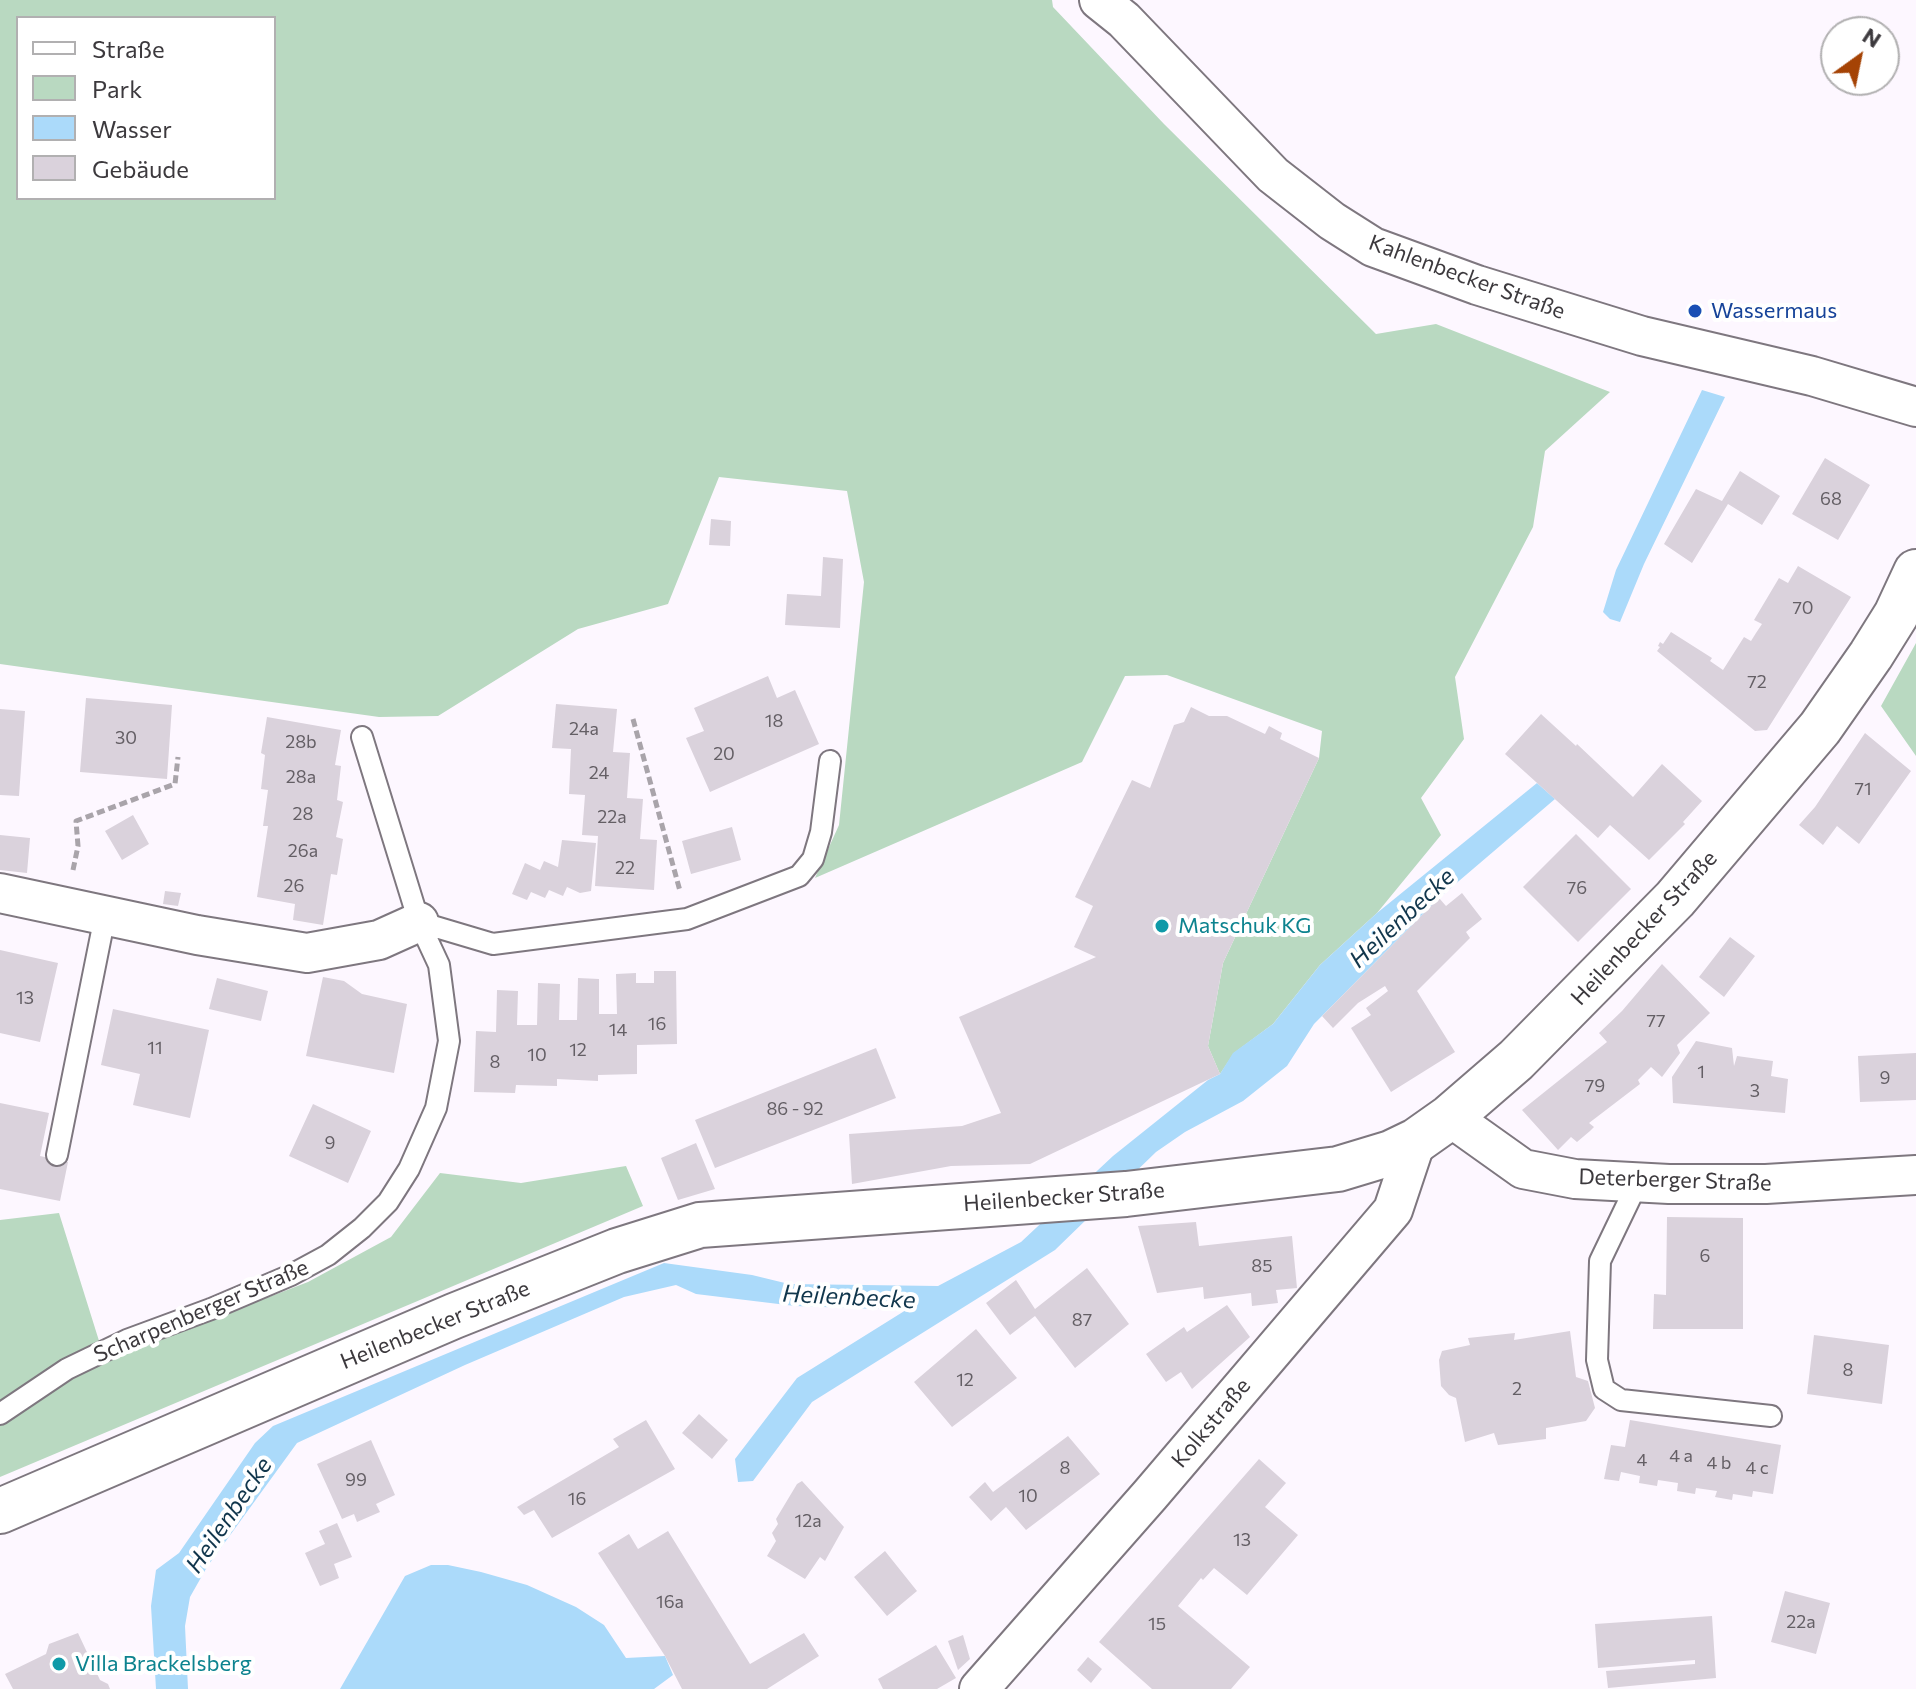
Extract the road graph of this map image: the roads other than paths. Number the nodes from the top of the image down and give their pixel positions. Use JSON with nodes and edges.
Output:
{"nodes":[{"id":1,"x":1099,"y":0,"type":"edge"},
{"id":2,"x":1916,"y":407,"type":"edge"},
{"id":3,"x":1916,"y":572,"type":"edge"},
{"id":4,"x":362,"y":737,"type":"dead end"},
{"id":5,"x":830,"y":761,"type":"dead end"},
{"id":6,"x":0,"y":893,"type":"edge"},
{"id":7,"x":105,"y":916,"type":"junction"},
{"id":8,"x":419,"y":922,"type":"junction"},
{"id":9,"x":1433,"y":1129,"type":"junction"},
{"id":10,"x":57,"y":1155,"type":"dead end"},
{"id":11,"x":1916,"y":1175,"type":"edge"},
{"id":12,"x":1638,"y":1182,"type":"junction"},
{"id":13,"x":0,"y":1414,"type":"edge"},
{"id":14,"x":1771,"y":1416,"type":"dead end"},
{"id":15,"x":0,"y":1511,"type":"edge"},
{"id":16,"x":979,"y":1689,"type":"edge"}],
"edges":[{"from":1,"to":2,"type":"street","name":"Kahlenbecker Straße"},
{"from":3,"to":9,"type":"main road","name":"Heilenbecker Straße"},
{"from":4,"to":8,"type":"lane","name":"Scharpenberger Straße"},
{"from":5,"to":8,"type":"lane"},
{"from":6,"to":7,"type":"street"},
{"from":7,"to":8,"type":"street"},
{"from":7,"to":10,"type":"lane"},
{"from":8,"to":13,"type":"lane","name":"Scharpenberger Straße"},
{"from":9,"to":12,"type":"street","name":"Deterberger Straße"},
{"from":9,"to":15,"type":"main road","name":"Heilenbecker Straße"},
{"from":9,"to":16,"type":"street","name":"Kolkstraße"},
{"from":11,"to":12,"type":"street","name":"Deterberger Straße"},
{"from":12,"to":14,"type":"lane"}]}
